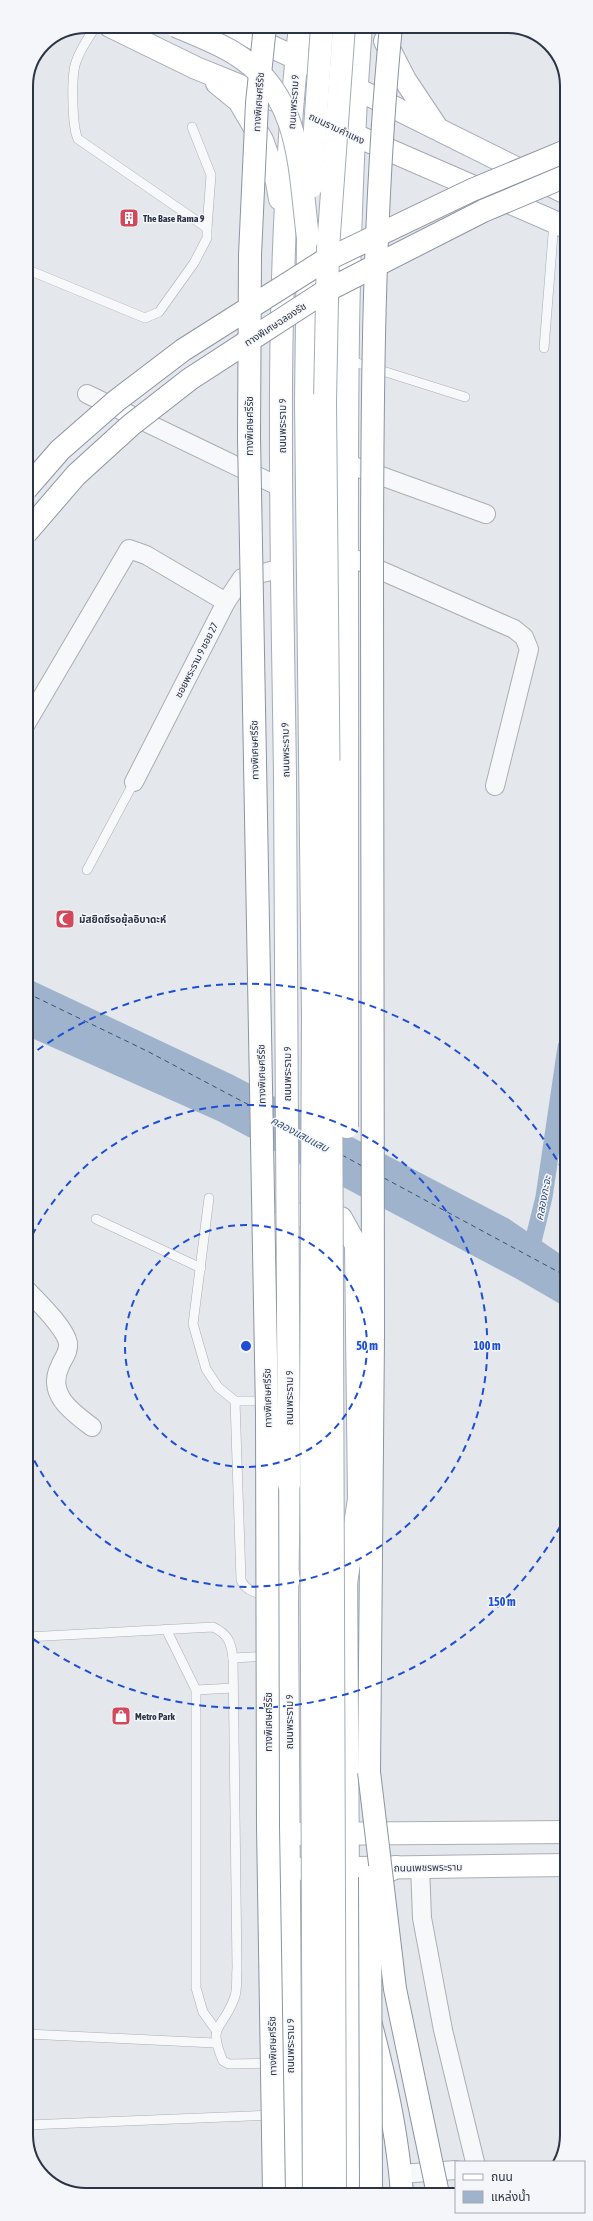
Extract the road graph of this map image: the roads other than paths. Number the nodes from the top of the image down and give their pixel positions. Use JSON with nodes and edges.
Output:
{"nodes":[{"id":1,"x":92,"y":33,"type":"edge"},
{"id":2,"x":124,"y":33,"type":"edge"},
{"id":3,"x":191,"y":33,"type":"edge"},
{"id":4,"x":242,"y":33,"type":"edge"},
{"id":5,"x":264,"y":33,"type":"edge"},
{"id":6,"x":299,"y":33,"type":"edge"},
{"id":7,"x":322,"y":33,"type":"edge"},
{"id":8,"x":343,"y":33,"type":"edge"},
{"id":9,"x":360,"y":33,"type":"edge"},
{"id":10,"x":383,"y":33,"type":"edge"},
{"id":11,"x":390,"y":33,"type":"edge"},
{"id":12,"x":297,"y":58,"type":"junction"},
{"id":13,"x":196,"y":68,"type":"junction"},
{"id":14,"x":356,"y":89,"type":"junction"},
{"id":15,"x":293,"y":107,"type":"junction"},
{"id":16,"x":192,"y":127,"type":"dead end"},
{"id":17,"x":438,"y":129,"type":"junction"},
{"id":18,"x":354,"y":136,"type":"junction"},
{"id":19,"x":560,"y":153,"type":"edge"},
{"id":20,"x":425,"y":166,"type":"junction"},
{"id":21,"x":560,"y":179,"type":"edge"},
{"id":22,"x":560,"y":190,"type":"edge"},
{"id":23,"x":352,"y":199,"type":"junction"},
{"id":24,"x":284,"y":224,"type":"junction"},
{"id":25,"x":560,"y":225,"type":"edge"},
{"id":26,"x":207,"y":228,"type":"junction"},
{"id":27,"x":308,"y":238,"type":"junction"},
{"id":28,"x":33,"y":272,"type":"edge"},
{"id":29,"x":544,"y":348,"type":"dead end"},
{"id":30,"x":348,"y":360,"type":"junction"},
{"id":31,"x":87,"y":394,"type":"dead end"},
{"id":32,"x":465,"y":397,"type":"dead end"},
{"id":33,"x":348,"y":464,"type":"junction"},
{"id":34,"x":33,"y":481,"type":"edge"},
{"id":35,"x":282,"y":488,"type":"junction"},
{"id":36,"x":486,"y":514,"type":"dead end"},
{"id":37,"x":33,"y":525,"type":"edge"},
{"id":38,"x":348,"y":556,"type":"junction"},
{"id":39,"x":283,"y":568,"type":"junction"},
{"id":40,"x":226,"y":602,"type":"junction"},
{"id":41,"x":33,"y":712,"type":"edge"},
{"id":42,"x":134,"y":782,"type":"joint"},
{"id":43,"x":495,"y":786,"type":"dead end"},
{"id":44,"x":88,"y":870,"type":"dead end"},
{"id":45,"x":209,"y":1198,"type":"dead end"},
{"id":46,"x":96,"y":1219,"type":"dead end"},
{"id":47,"x":201,"y":1268,"type":"junction"},
{"id":48,"x":33,"y":1296,"type":"edge"},
{"id":49,"x":234,"y":1401,"type":"junction"},
{"id":50,"x":269,"y":1401,"type":"junction"},
{"id":51,"x":92,"y":1427,"type":"dead end"},
{"id":52,"x":289,"y":1579,"type":"junction"},
{"id":53,"x":346,"y":1583,"type":"junction"},
{"id":54,"x":288,"y":1604,"type":"junction"},
{"id":55,"x":166,"y":1629,"type":"junction"},
{"id":56,"x":33,"y":1637,"type":"edge"},
{"id":57,"x":289,"y":1655,"type":"junction"},
{"id":58,"x":233,"y":1658,"type":"junction"},
{"id":59,"x":234,"y":1688,"type":"junction"},
{"id":60,"x":196,"y":1690,"type":"junction"},
{"id":61,"x":370,"y":1772,"type":"junction"},
{"id":62,"x":560,"y":1832,"type":"edge"},
{"id":63,"x":348,"y":1833,"type":"junction"},
{"id":64,"x":290,"y":1834,"type":"junction"},
{"id":65,"x":560,"y":1865,"type":"edge"},
{"id":66,"x":420,"y":1866,"type":"junction"},
{"id":67,"x":396,"y":1867,"type":"junction"},
{"id":68,"x":290,"y":1869,"type":"junction"},
{"id":69,"x":348,"y":1869,"type":"junction"},
{"id":70,"x":349,"y":1897,"type":"junction"},
{"id":71,"x":349,"y":1942,"type":"junction"},
{"id":72,"x":216,"y":2030,"type":"junction"},
{"id":73,"x":33,"y":2034,"type":"edge"},
{"id":74,"x":216,"y":2043,"type":"junction"},
{"id":75,"x":290,"y":2063,"type":"junction"},
{"id":76,"x":291,"y":2114,"type":"junction"},
{"id":77,"x":33,"y":2125,"type":"edge"},
{"id":78,"x":475,"y":2161,"type":"edge"},
{"id":79,"x":455,"y":2170,"type":"edge"},
{"id":80,"x":401,"y":2184,"type":"edge"},
{"id":81,"x":274,"y":2188,"type":"edge"},
{"id":82,"x":291,"y":2188,"type":"edge"},
{"id":83,"x":314,"y":2188,"type":"edge"},
{"id":84,"x":335,"y":2188,"type":"edge"},
{"id":85,"x":350,"y":2188,"type":"edge"},
{"id":86,"x":371,"y":2188,"type":"edge"},
{"id":87,"x":437,"y":2188,"type":"edge"}],
"edges":[{"from":1,"to":26,"type":"lane"},
{"from":2,"to":13,"type":"main road","name":"ถนนรามคำแหง"},
{"from":3,"to":27,"type":"main road","bridge":true},
{"from":4,"to":12,"type":"main road"},
{"from":5,"to":81,"type":"main road","name":"ทางพิเศษศรีรัช","bridge":true},
{"from":6,"to":12,"type":"main road","name":"ถนนพระราม 9"},
{"from":7,"to":27,"type":"main road","bridge":true},
{"from":8,"to":84,"type":"main road","bridge":true},
{"from":9,"to":14,"type":"main road"},
{"from":10,"to":17,"type":"main road"},
{"from":11,"to":61,"type":"main road","bridge":true},
{"from":12,"to":14,"type":"main road"},
{"from":12,"to":15,"type":"main road","name":"ถนนพระราม 9"},
{"from":13,"to":15,"type":"main road","name":"ถนนรามคำแหง"},
{"from":13,"to":24,"type":"main road"},
{"from":14,"to":17,"type":"main road"},
{"from":14,"to":18,"type":"main road"},
{"from":15,"to":18,"type":"main road","name":"ถนนรามคำแหง"},
{"from":15,"to":24,"type":"main road","name":"ถนนพระราม 9"},
{"from":16,"to":26,"type":"lane"},
{"from":17,"to":22,"type":"main road"},
{"from":18,"to":20,"type":"main road","name":"ถนนรามคำแหง"},
{"from":18,"to":23,"type":"main road"},
{"from":19,"to":34,"type":"main road","bridge":true},
{"from":20,"to":23,"type":"main road"},
{"from":20,"to":25,"type":"main road","name":"ถนนรามคำแหง"},
{"from":21,"to":37,"type":"main road","name":"ทางพิเศษฉลองรัช","bridge":true},
{"from":23,"to":30,"type":"main road"},
{"from":24,"to":35,"type":"main road","name":"ถนนพระราม 9"},
{"from":25,"to":29,"type":"lane"},
{"from":26,"to":28,"type":"lane"},
{"from":27,"to":83,"type":"main road","bridge":true},
{"from":30,"to":32,"type":"lane"},
{"from":30,"to":33,"type":"main road"},
{"from":31,"to":35,"type":"street"},
{"from":33,"to":36,"type":"street"},
{"from":33,"to":38,"type":"main road"},
{"from":35,"to":39,"type":"main road","name":"ถนนพระราม 9"},
{"from":38,"to":43,"type":"street"},
{"from":38,"to":53,"type":"main road","bridge":true},
{"from":39,"to":40,"type":"street","name":"ซอยพระราม 9 ซอย 27"},
{"from":39,"to":52,"type":"main road","name":"ถนนพระราม 9","bridge":true},
{"from":40,"to":41,"type":"street"},
{"from":40,"to":42,"type":"street","name":"ซอยพระราม 9 ซอย 27"},
{"from":42,"to":44,"type":"lane"},
{"from":45,"to":47,"type":"lane"},
{"from":46,"to":47,"type":"lane"},
{"from":47,"to":49,"type":"lane"},
{"from":48,"to":51,"type":"street"},
{"from":49,"to":50,"type":"lane"},
{"from":49,"to":54,"type":"lane"},
{"from":50,"to":52,"type":"main road"},
{"from":50,"to":53,"type":"main road"},
{"from":52,"to":54,"type":"main road","name":"ถนนพระราม 9"},
{"from":53,"to":63,"type":"main road"},
{"from":54,"to":57,"type":"main road","name":"ถนนพระราม 9"},
{"from":55,"to":56,"type":"lane"},
{"from":55,"to":58,"type":"lane"},
{"from":55,"to":60,"type":"lane"},
{"from":57,"to":58,"type":"lane"},
{"from":57,"to":64,"type":"main road","name":"ถนนพระราม 9"},
{"from":58,"to":59,"type":"lane"},
{"from":59,"to":60,"type":"lane"},
{"from":59,"to":72,"type":"lane"},
{"from":60,"to":72,"type":"lane"},
{"from":61,"to":86,"type":"main road","bridge":true},
{"from":61,"to":87,"type":"main road","bridge":true},
{"from":62,"to":63,"type":"main road"},
{"from":63,"to":64,"type":"main road"},
{"from":63,"to":69,"type":"main road"},
{"from":64,"to":68,"type":"main road","name":"ถนนพระราม 9"},
{"from":65,"to":66,"type":"main road","name":"ถนนเพชรพระราม"},
{"from":66,"to":67,"type":"main road","name":"ถนนเพชรพระราม"},
{"from":66,"to":78,"type":"street"},
{"from":67,"to":69,"type":"main road","name":"ถนนเพชรพระราม"},
{"from":67,"to":70,"type":"main road"},
{"from":68,"to":69,"type":"main road","name":"ถนนเพชรพระราม"},
{"from":68,"to":75,"type":"main road","name":"ถนนพระราม 9"},
{"from":69,"to":70,"type":"main road"},
{"from":70,"to":71,"type":"main road"},
{"from":71,"to":80,"type":"main road"},
{"from":71,"to":85,"type":"main road"},
{"from":72,"to":74,"type":"lane"},
{"from":73,"to":74,"type":"lane"},
{"from":74,"to":75,"type":"lane"},
{"from":75,"to":76,"type":"main road","name":"ถนนพระราม 9"},
{"from":76,"to":77,"type":"lane"},
{"from":76,"to":82,"type":"main road","name":"ถนนพระราม 9"},
{"from":79,"to":80,"type":"street"}]}
